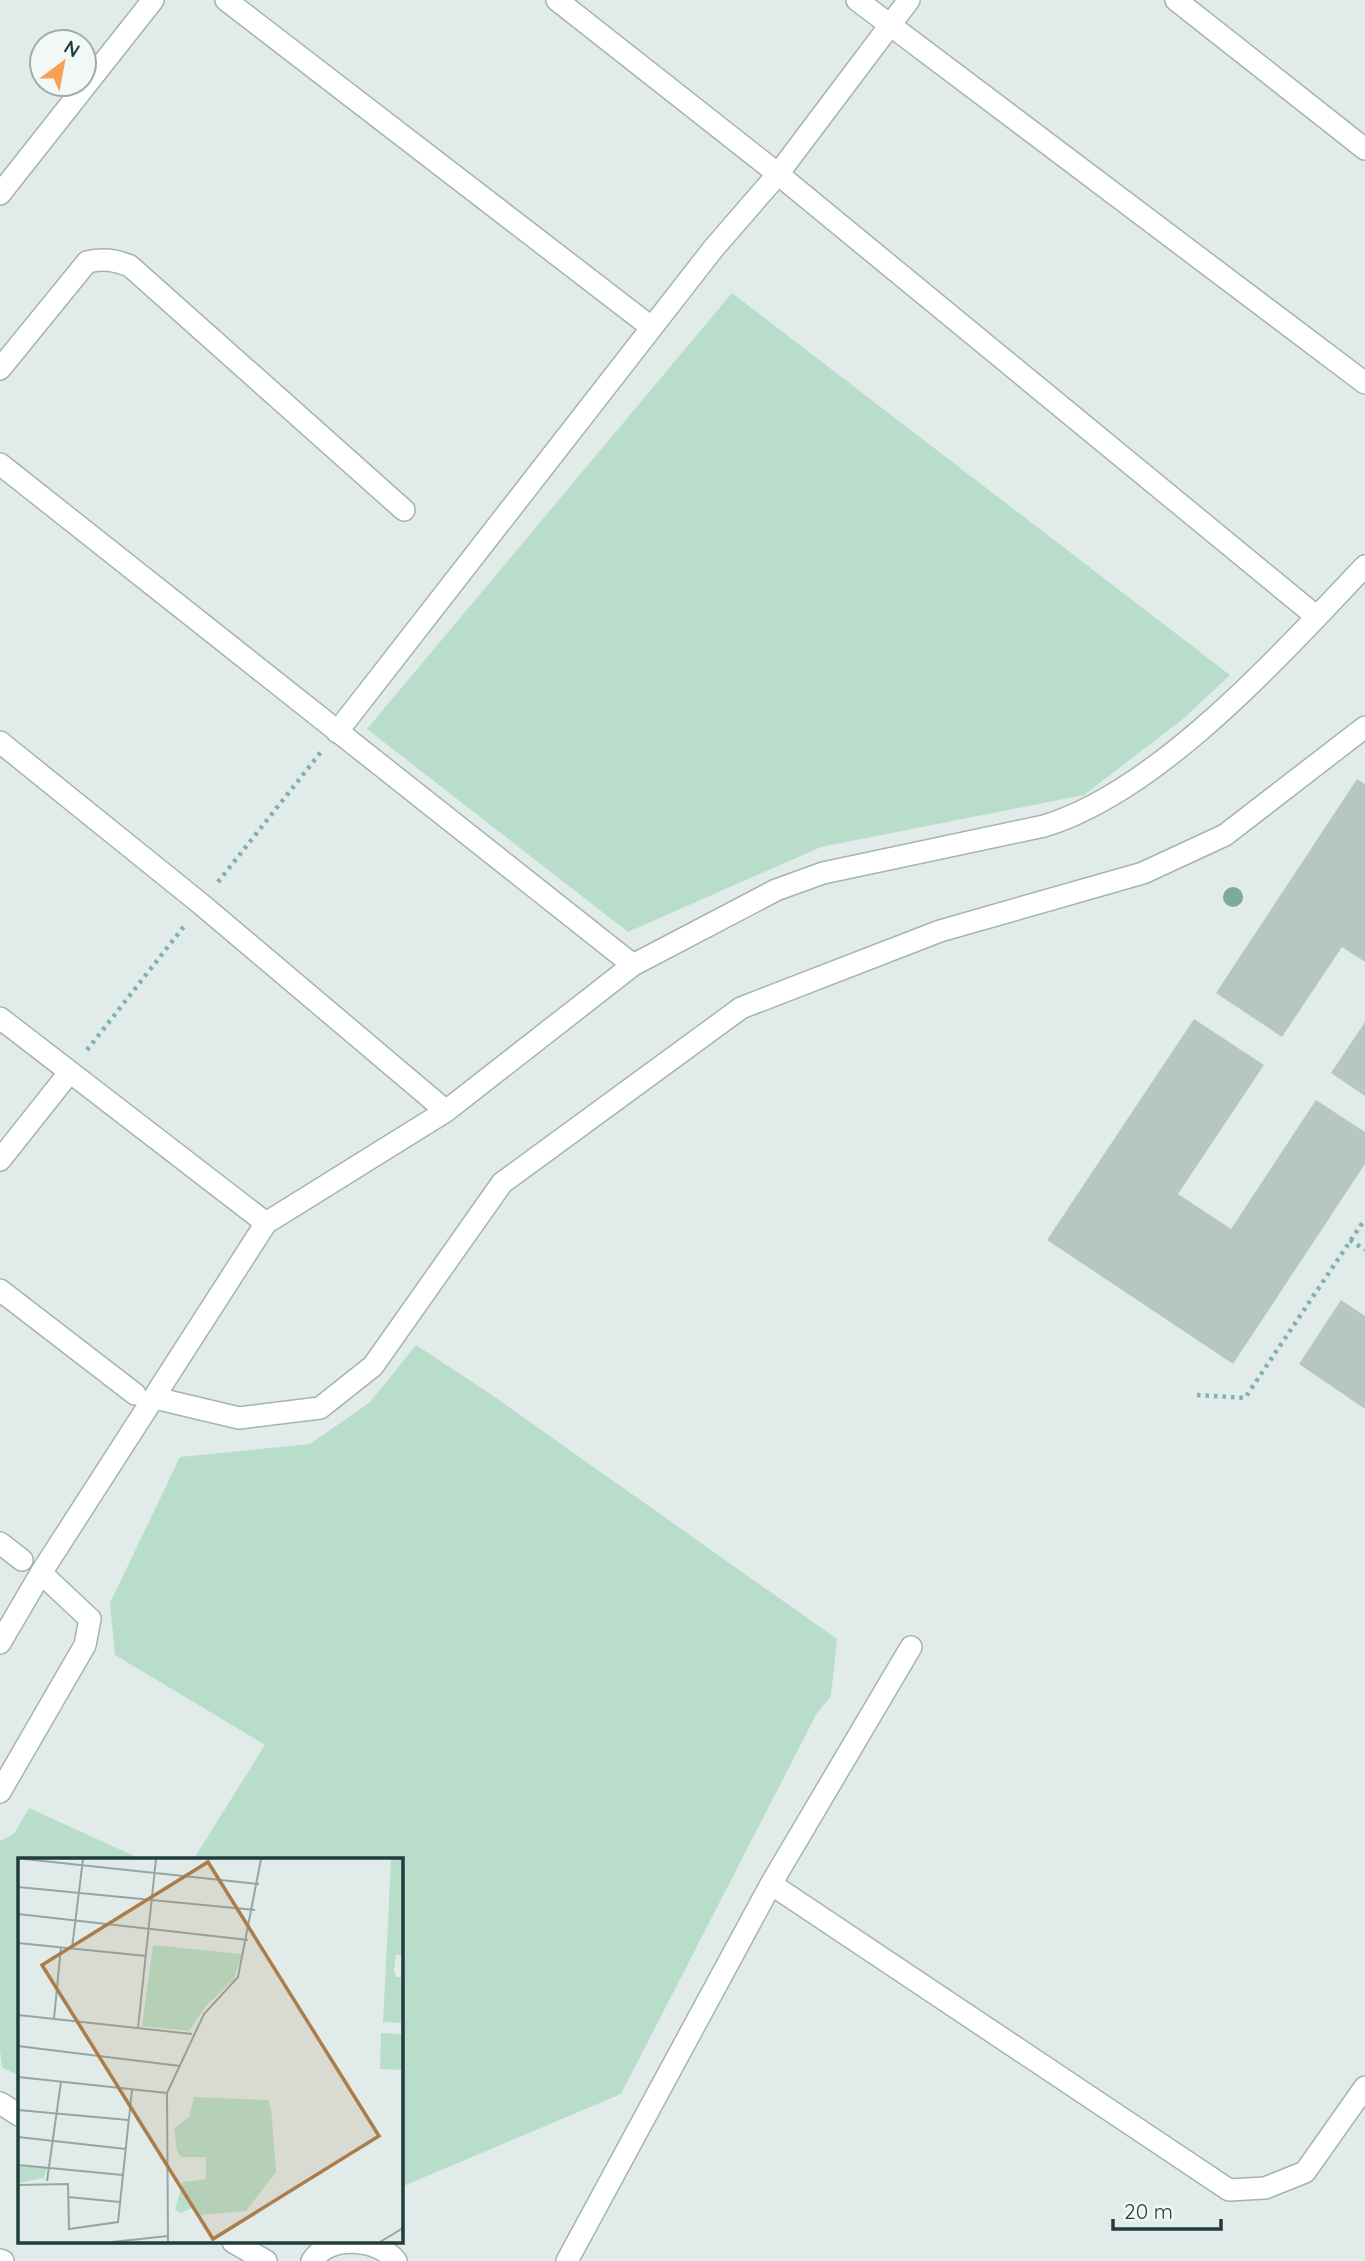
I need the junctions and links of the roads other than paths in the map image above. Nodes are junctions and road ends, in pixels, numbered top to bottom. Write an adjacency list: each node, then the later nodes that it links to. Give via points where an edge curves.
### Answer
1 (153, 0): 10 (street)
2 (557, 0): 9 (street)
3 (857, 0): 7 (street)
4 (909, 0): 7 (street)
5 (1176, 0): 8 (street)
6 (239, 4): 11 (street)
7 (889, 25): 9 (street); 13 (street)
8 (1365, 149)
9 (778, 174): 11 (street); 17 (street)
10 (0, 194)
11 (651, 327): 19 (street)
12 (0, 369): 15 (street, via 87,262 117,261 130,266)
13 (1365, 383)
14 (0, 464): 19 (street)
15 (404, 510)
16 (1365, 566): 17 (street)
17 (1317, 617): 21 (street, via 1215,718 1115,795 1076,817 823,873 776,890)
18 (1365, 727): 28 (street, via 1225,835 1155,867 940,932 741,1008 502,1183 373,1366 320,1408 239,1418)
19 (337, 732): 21 (street)
20 (0, 742): 24 (street)
21 (633, 965): 24 (street)
22 (0, 1018): 23 (street)
23 (69, 1073): 25 (street); 26 (street)
24 (446, 1111): 26 (street)
25 (0, 1160)
26 (266, 1223): 28 (street)
27 (0, 1290): 28 (street)
28 (145, 1396): 31 (street)
29 (0, 1543): 30 (street)
30 (22, 1560)
31 (41, 1573): 32 (street); 34 (street, via 90,1619 85,1645)
32 (0, 1643)
33 (911, 1647): 35 (street)
34 (0, 1792)
35 (771, 1884): 36 (street, via 1229,2190 1265,2188 1305,2172); 45 (street)
36 (1365, 2087)
37 (0, 2103): 38 (street)
38 (18, 2114)
39 (236, 2244): 42 (street)
40 (338, 2244): 43 (street)
41 (370, 2244): 44 (street)
42 (265, 2261)
43 (312, 2261)
44 (396, 2261)
45 (567, 2261)

